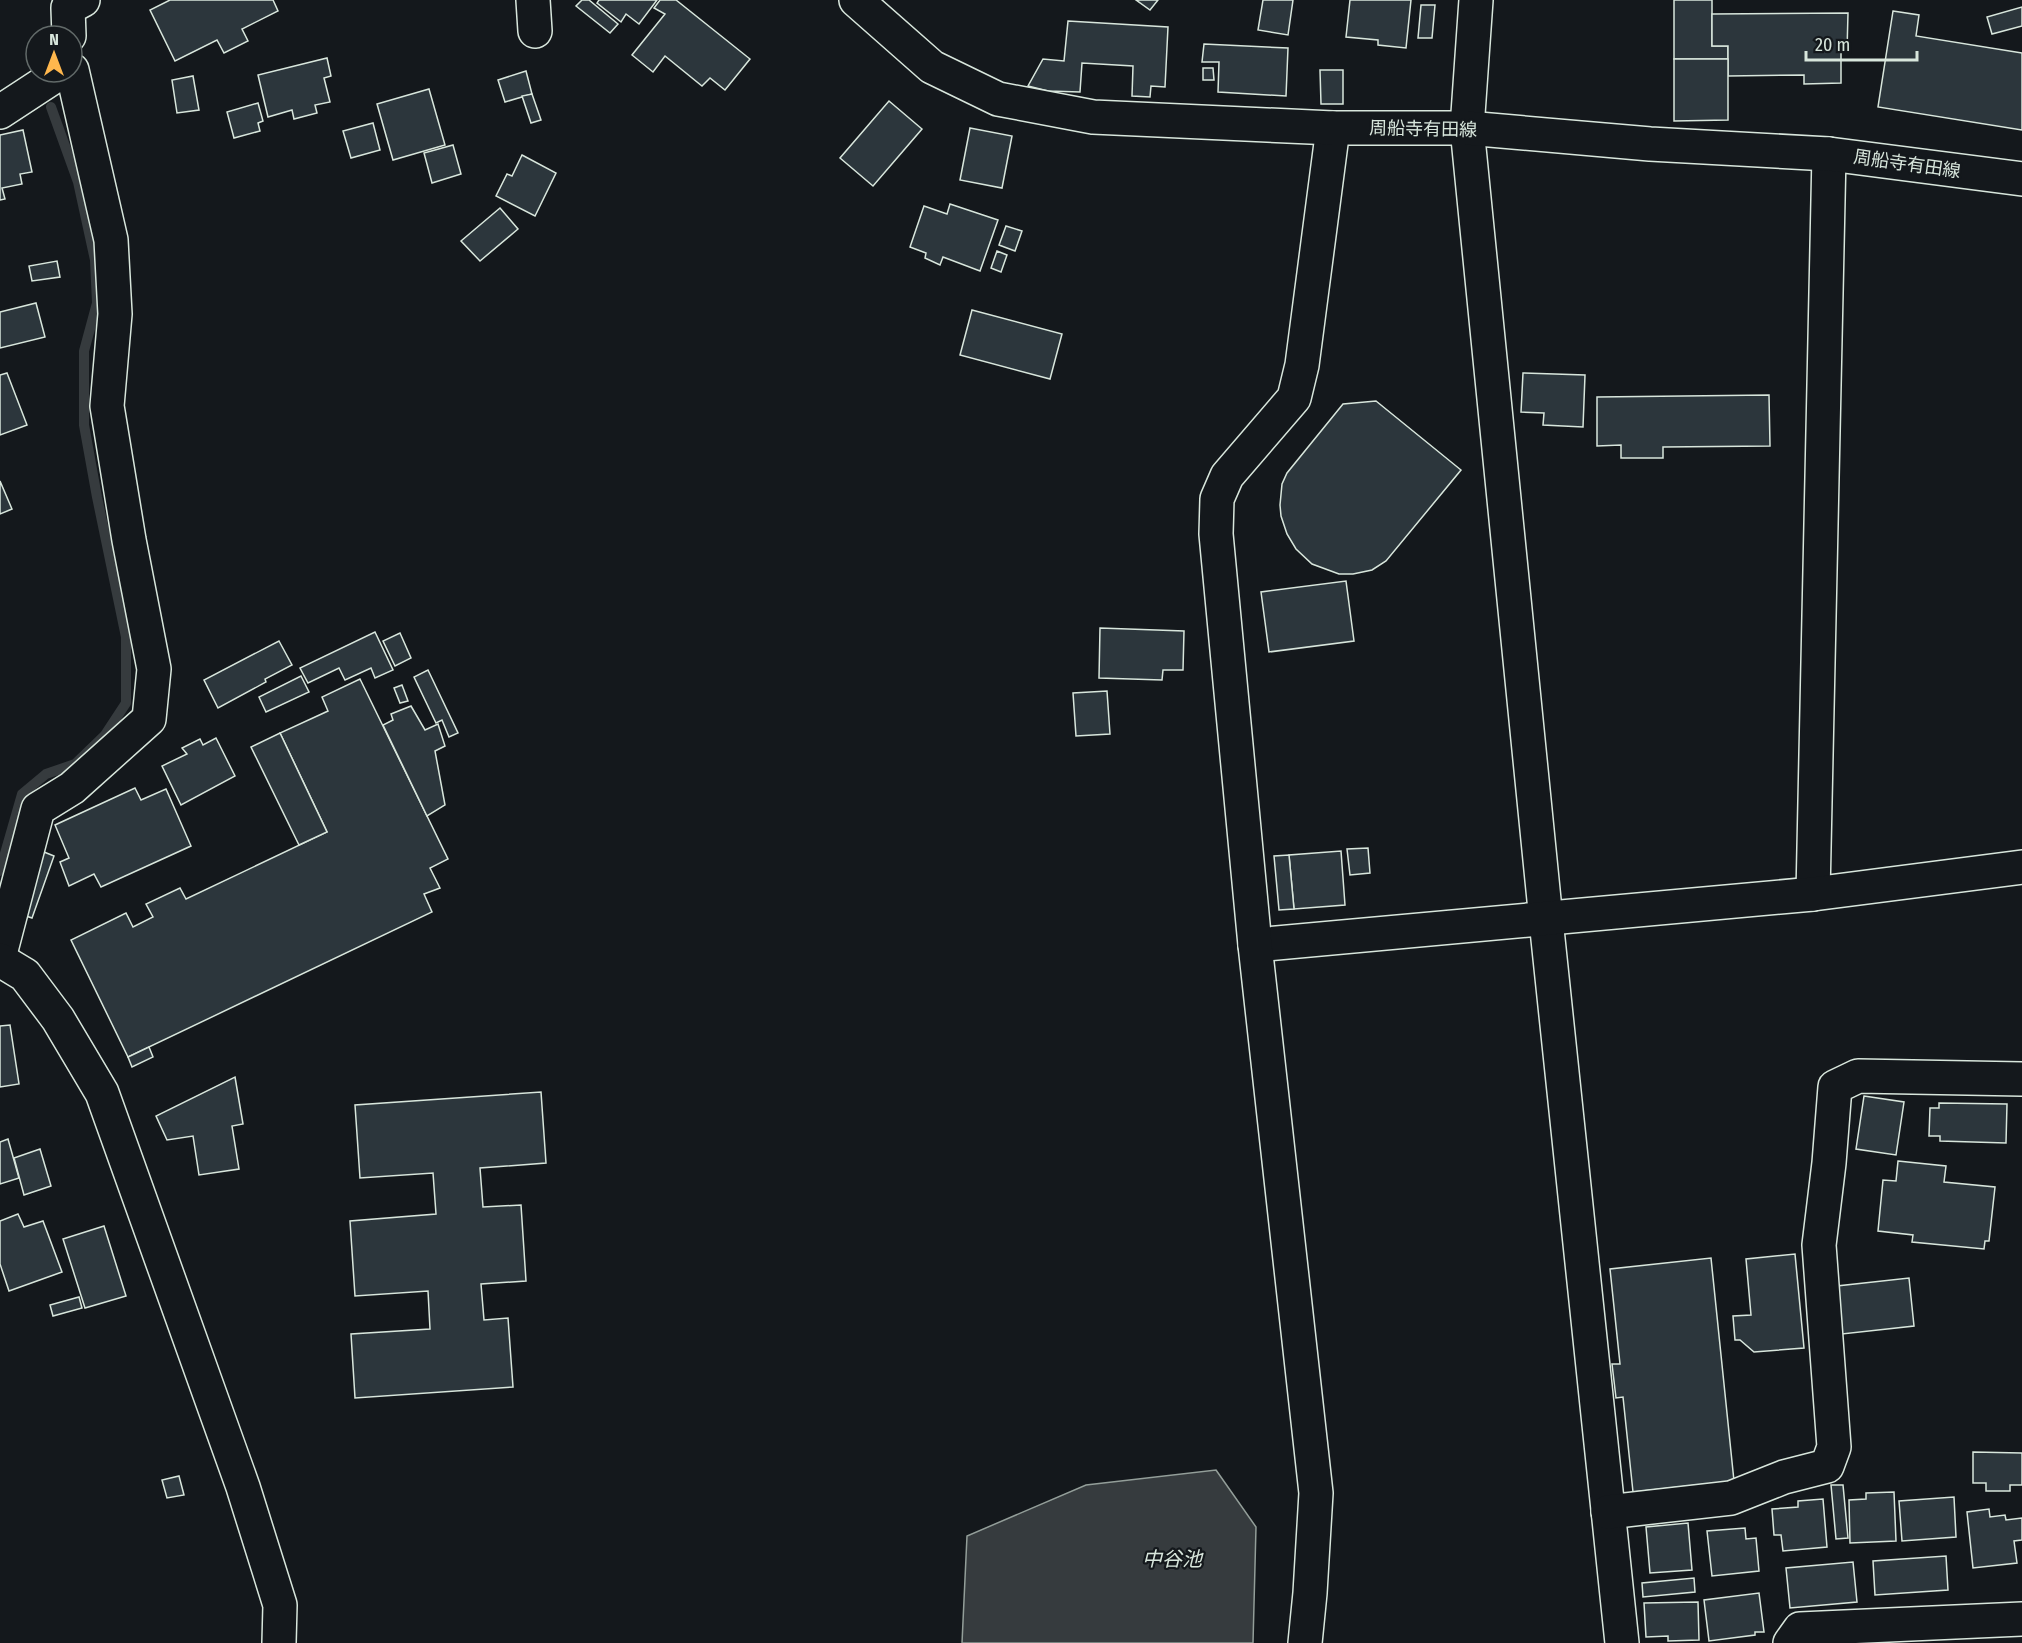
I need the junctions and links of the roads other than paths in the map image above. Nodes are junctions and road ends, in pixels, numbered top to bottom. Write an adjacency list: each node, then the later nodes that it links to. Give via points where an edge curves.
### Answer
1 (83, 0): 4 (street, via 68,8)
2 (856, 0): 8 (street, 周船寺有田線, via 932,67 998,99 1093,117)
3 (1476, 0): 9 (street)
4 (69, 24)
5 (43, 84): 7 (street)
6 (75, 84): 16 (street, via 111,240 115,314 107,406 154,669 149,719 72,788 38,809)
7 (0, 112)
8 (1333, 128): 9 (street, 周船寺有田線); 15 (street, via 1302,365 1294,398 1227,476 1217,499 1216,534)
9 (1467, 128): 10 (street, 周船寺有田線); 14 (street)
10 (1829, 154): 11 (street, 周船寺有田線); 13 (street)
11 (2022, 179)
12 (2022, 867): 13 (street)
13 (1813, 894): 14 (street)
14 (1546, 920): 15 (street); 19 (street)
15 (1255, 945): 22 (street, via 1316,1493)
16 (0, 954)
17 (0, 960): 21 (street, via 25,975 58,1019 102,1093 243,1487 280,1605)
18 (2022, 1079): 19 (street, via 1858,1076 1835,1087 1819,1245 1834,1447 1827,1466 1784,1477 1731,1498)
19 (1608, 1512): 23 (street)
20 (2022, 1619): 24 (street, via 1800,1629)
21 (279, 1643)
22 (1305, 1643)
23 (1622, 1643)
24 (1790, 1643)

